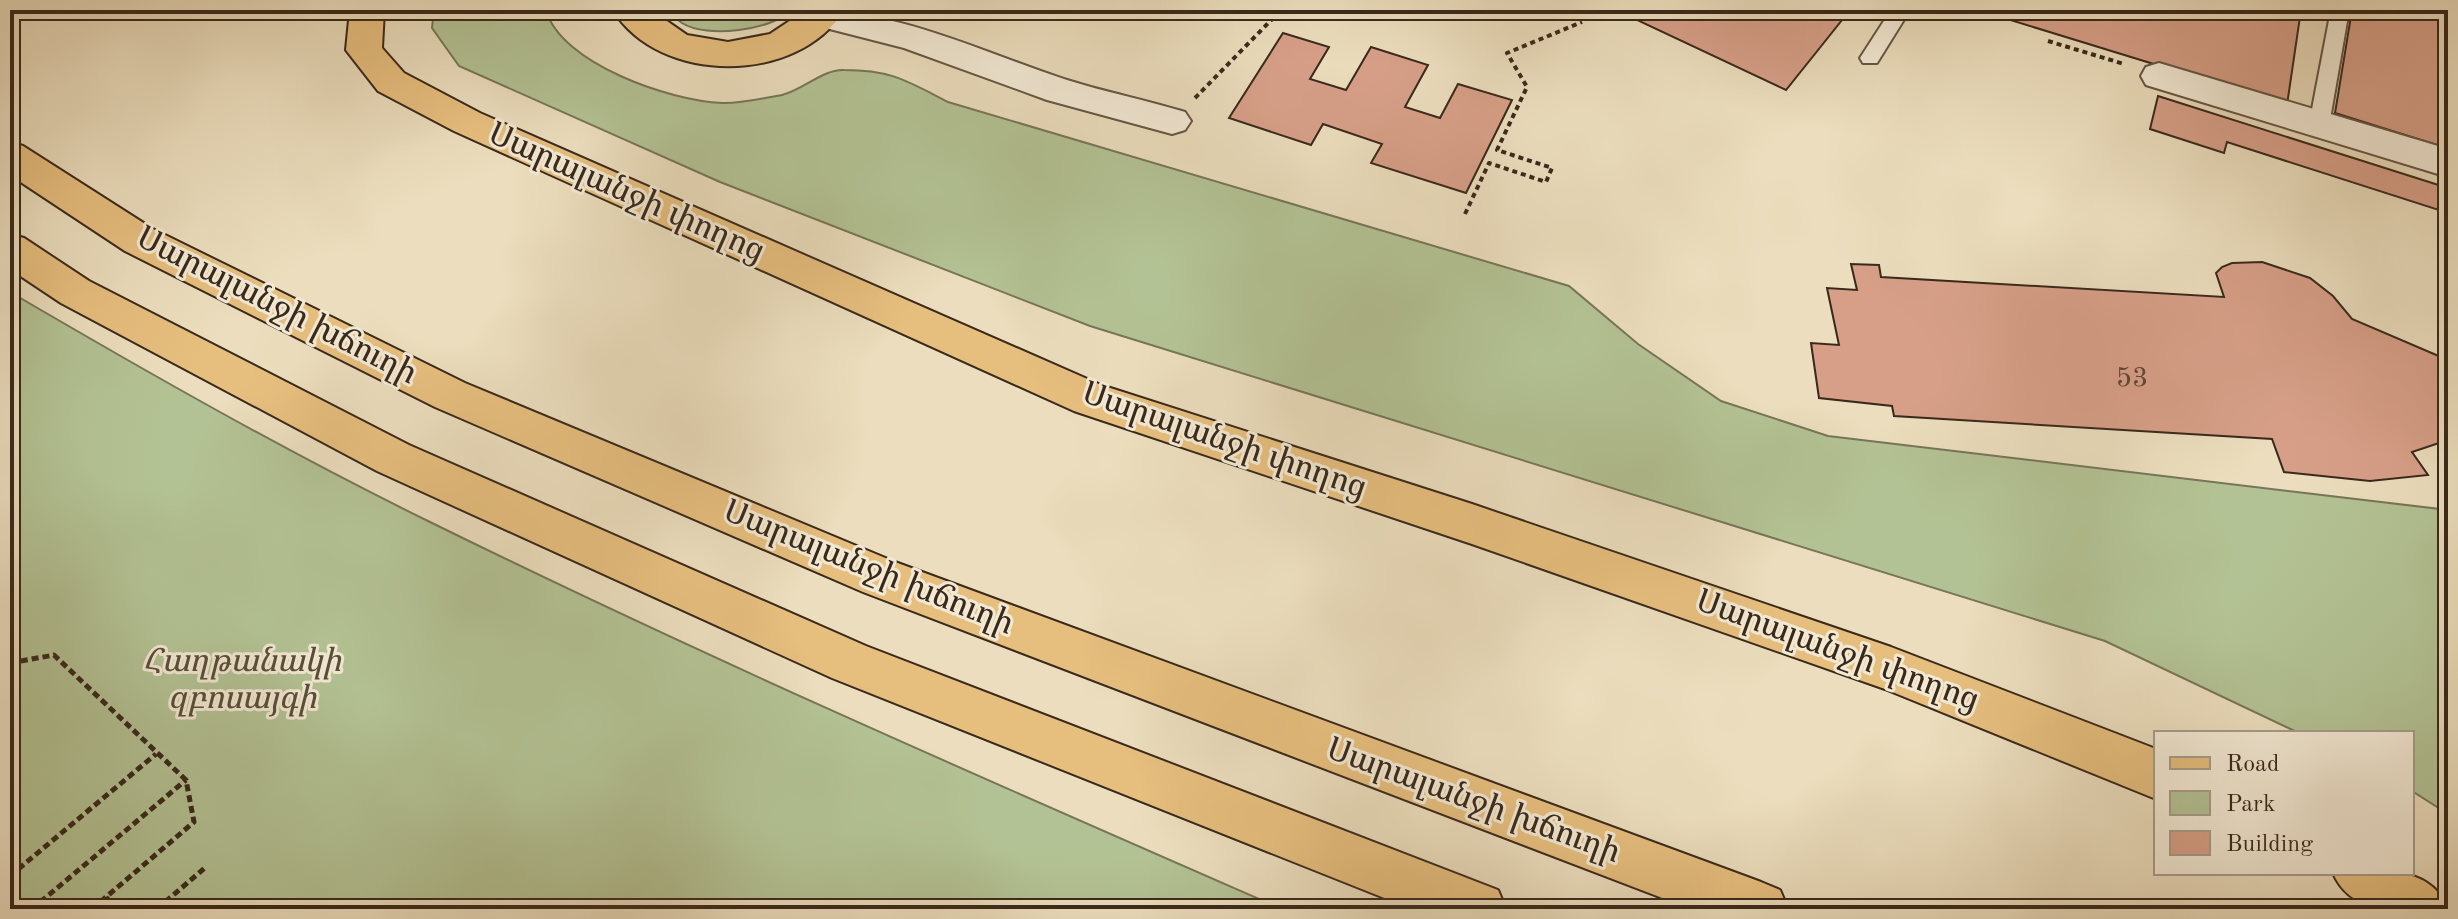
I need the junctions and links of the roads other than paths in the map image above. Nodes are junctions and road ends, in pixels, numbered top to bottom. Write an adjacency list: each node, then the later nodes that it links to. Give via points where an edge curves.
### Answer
1 (367, 10): 13 (main road, Սարալանջի փողոց, via 364,50 403,89 481,129 1089,399 1891,669)
2 (630, 10): 5 (main road, via 661,37 704,55 748,54 788,41)
3 (1901, 10): 6 (lane)
4 (2340, 10): 9 (lane)
5 (824, 13): 8 (street, via 913,38 1060,91)
6 (1870, 58)
7 (2159, 76): 9 (street)
8 (1172, 121)
9 (2319, 125): 11 (street)
10 (10, 156): 16 (main road, Սարալանջի խճուղի, via 139,240 464,401 879,577)
11 (2448, 163)
12 (10, 249): 15 (main road, via 75,292 407,464 849,662)
13 (2154, 773)
14 (2362, 875): 17 (main road)
15 (1479, 909)
16 (1761, 909)
17 (2421, 909)

